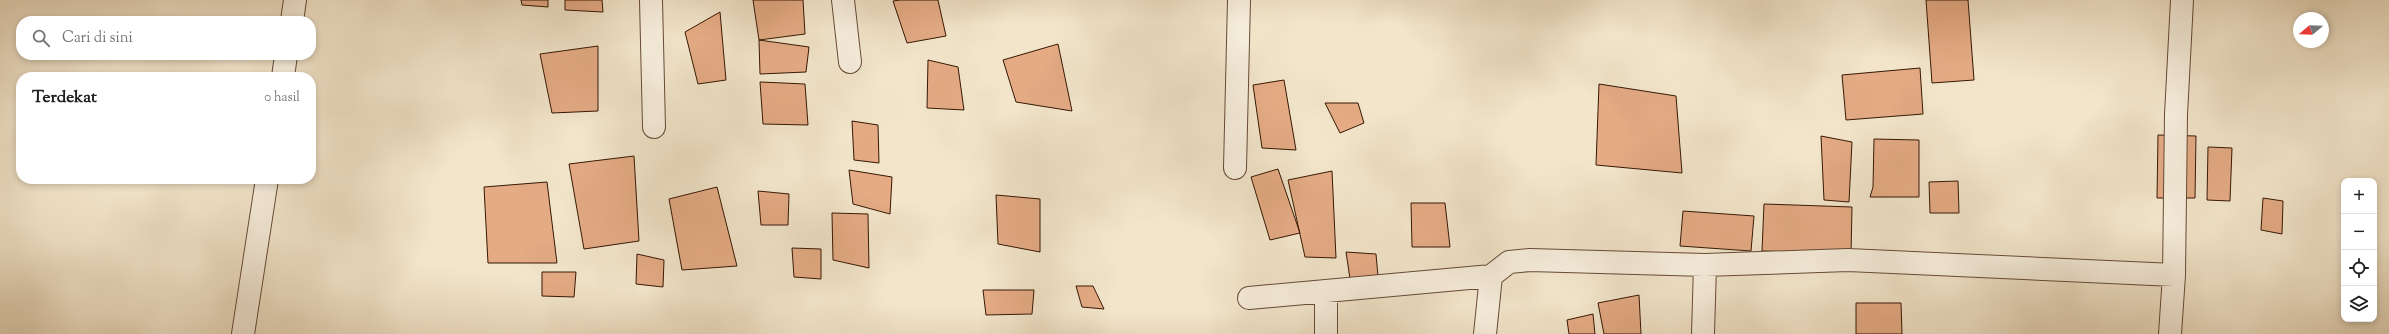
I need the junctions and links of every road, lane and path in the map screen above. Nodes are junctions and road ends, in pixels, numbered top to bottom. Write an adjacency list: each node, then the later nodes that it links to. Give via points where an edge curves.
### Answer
1 (295, 0): 6 (street)
2 (651, 0): 10 (street)
3 (843, 0): 8 (street)
4 (1239, 0): 11 (street)
5 (2182, 0): 14 (street, via 2176,114)
6 (293, 16)
7 (285, 60): 9 (street)
8 (850, 62)
9 (284, 72)
10 (654, 127)
11 (1235, 168)
12 (266, 184): 18 (street)
13 (1705, 264): 14 (street, via 1848,260); 15 (street, via 1530,260 1509,262); 21 (street)
14 (2174, 275): 22 (street)
15 (1491, 276): 16 (street); 20 (street)
16 (1326, 291): 17 (street); 19 (street)
17 (1249, 298)
18 (243, 334)
19 (1326, 334)
20 (1485, 334)
21 (1703, 334)
22 (2170, 334)

